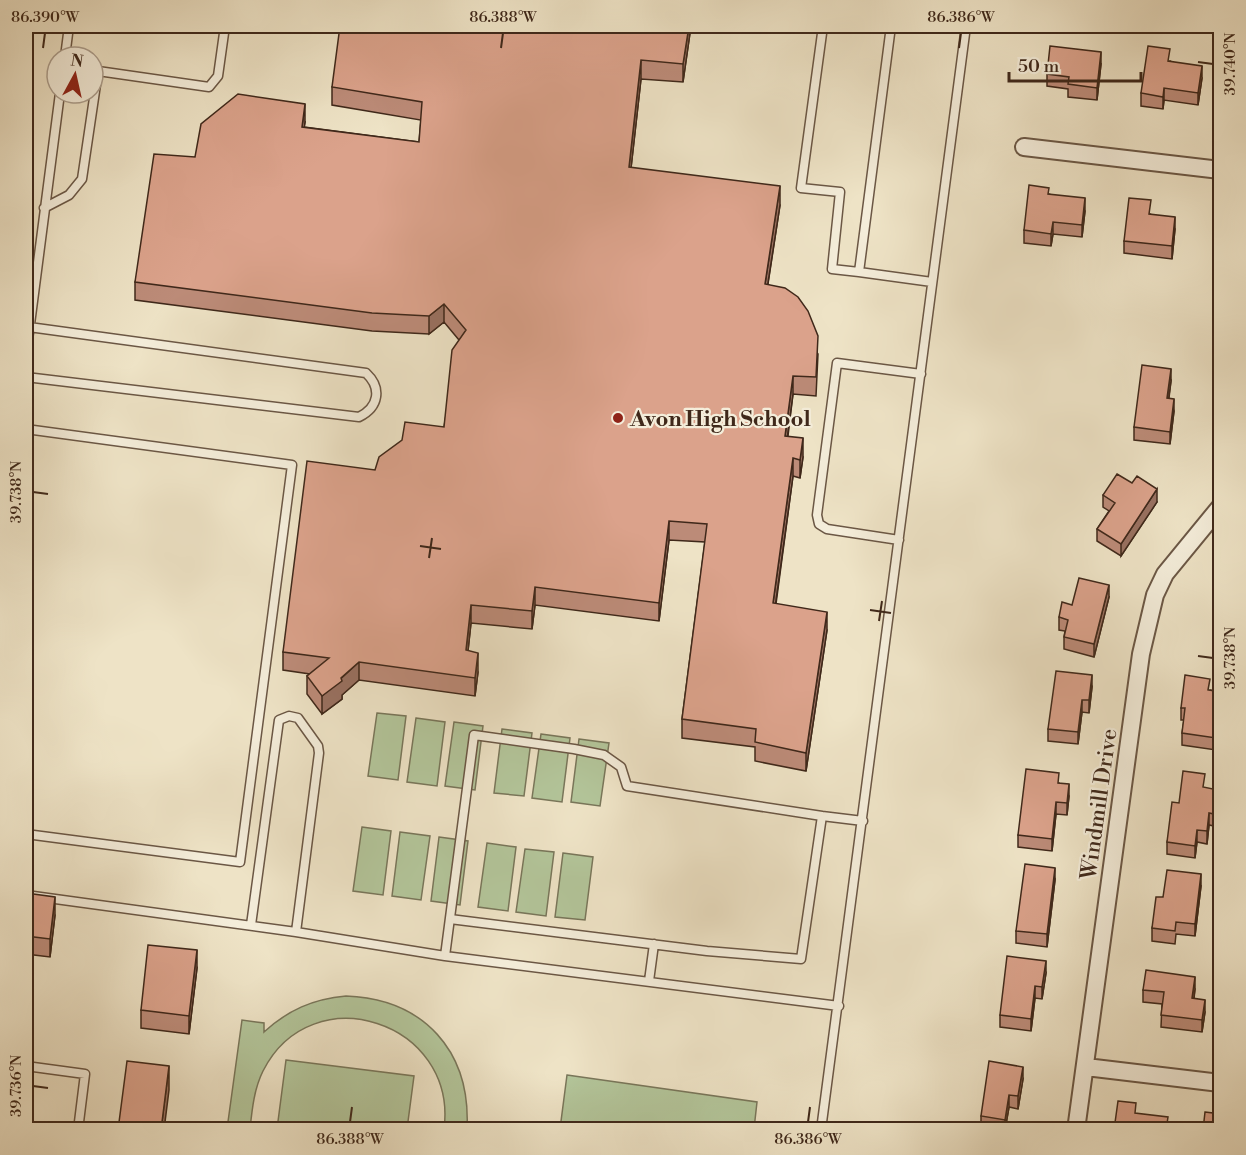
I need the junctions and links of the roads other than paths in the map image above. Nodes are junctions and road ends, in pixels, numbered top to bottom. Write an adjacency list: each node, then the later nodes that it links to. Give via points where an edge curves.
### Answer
1 (69, 26): 6 (lane)
2 (225, 26): 7 (lane, via 218,76 209,87)
3 (823, 26): 13 (lane, via 801,188 840,192 832,269)
4 (891, 26): 13 (lane)
5 (966, 26): 14 (lane)
6 (67, 45)
7 (105, 72)
8 (58, 105): 12 (lane)
9 (92, 105): 12 (lane, via 82,179 69,195)
10 (1024, 147): 11 (street)
11 (1221, 170)
12 (44, 208): 15 (lane)
13 (859, 272): 14 (lane)
14 (932, 282): 17 (lane)
15 (29, 327): 16 (lane); 18 (lane, via 366,373 374,381 376,392 374,404 359,417)
16 (26, 355)
17 (921, 374): 21 (lane); 21 (lane, via 837,363 819,524 827,529)
18 (26, 377)
19 (26, 429): 24 (lane, via 292,465 240,862)
20 (1221, 507): 34 (street, Windmill Drive, via 1166,574 1148,622)
21 (899, 540): 23 (lane)
22 (822, 816): 23 (lane); 26 (lane, via 627,786 621,767 604,755 474,735); 29 (lane, via 801,960)
23 (863, 821): 32 (lane)
24 (26, 834)
25 (26, 895): 27 (lane)
26 (450, 918): 29 (lane); 30 (lane)
27 (251, 926): 28 (lane); 28 (lane, via 279,720 290,716 298,718 320,753)
28 (296, 932): 30 (lane)
29 (654, 944): 31 (lane)
30 (444, 956): 31 (lane)
31 (650, 981): 32 (lane)
32 (839, 1006): 37 (lane)
33 (26, 1066): 36 (lane, via 85,1074)
34 (1086, 1067): 35 (street); 38 (street, Windmill Drive)
35 (1221, 1083)
36 (78, 1130)
37 (821, 1130)
38 (1076, 1130)

